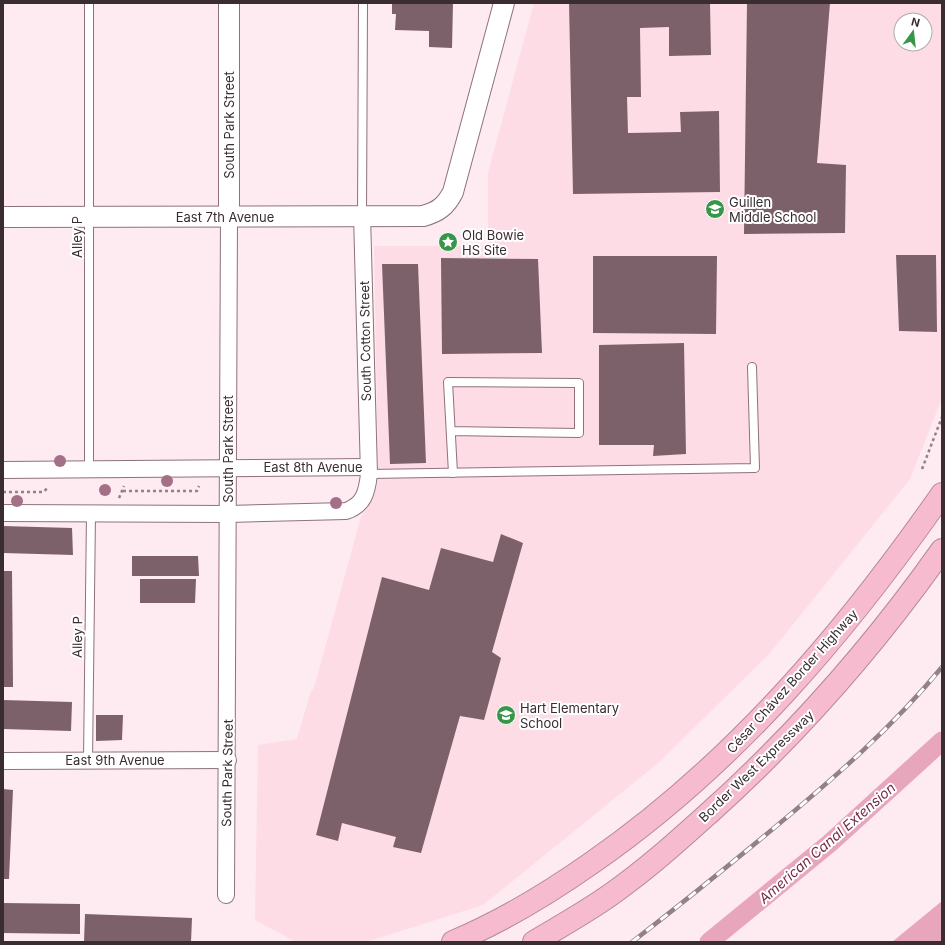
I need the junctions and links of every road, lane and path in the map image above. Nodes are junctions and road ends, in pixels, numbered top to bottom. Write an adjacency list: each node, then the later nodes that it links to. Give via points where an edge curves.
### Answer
1 (89, 3): 8 (lane, Alley P)
2 (229, 3): 7 (street, South Park Street)
3 (363, 3): 5 (lane)
4 (504, 3): 5 (street, East 7th Avenue, via 453,192 444,206 434,213 423,216)
5 (362, 216): 7 (street, East 7th Avenue); 16 (street, South Cotton Street)
6 (3, 217): 8 (street, East 7th Avenue)
7 (228, 217): 8 (street, East 7th Avenue); 12 (street, South Park Street)
8 (89, 218): 15 (lane, Alley P)
9 (752, 367): 17 (lane, via 755,468)
10 (942, 417): 13 (path)
11 (451, 431): 11 (lane, via 448,382 579,383 579,433); 17 (lane)
12 (227, 467): 15 (street, East 8th Avenue); 16 (street, East 8th Avenue); 29 (street, South Park Street)
13 (922, 469)
14 (3, 470): 15 (street, East 8th Avenue)
15 (90, 470)
16 (368, 471): 17 (lane); 29 (street, East 8th Avenue, via 363,499 356,508 346,511)
17 (453, 473)
18 (50, 480): 23 (path, via 50,486)
19 (123, 480): 21 (path)
20 (201, 481): 21 (path, via 197,490)
21 (123, 491): 26 (path)
22 (3, 492): 23 (path)
23 (43, 492): 25 (path)
24 (942, 494): 35 (highway, César Chávez Border Highway, via 903,550 843,626 728,753 627,839 560,886 505,918)
25 (43, 499)
26 (119, 501)
27 (3, 513): 28 (street, East 8th Avenue)
28 (91, 513): 29 (street, East 8th Avenue); 31 (lane, Alley P)
29 (228, 514): 32 (street, South Park Street)
30 (942, 550): 36 (highway, Border West Expressway, via 872,642 818,705 729,795 663,854 613,892)
31 (88, 760): 32 (street, East 9th Avenue); 33 (street, East 9th Avenue)
32 (228, 760): 34 (street, South Park Street)
33 (3, 761)
34 (226, 895)
35 (453, 942)
36 (534, 942)

